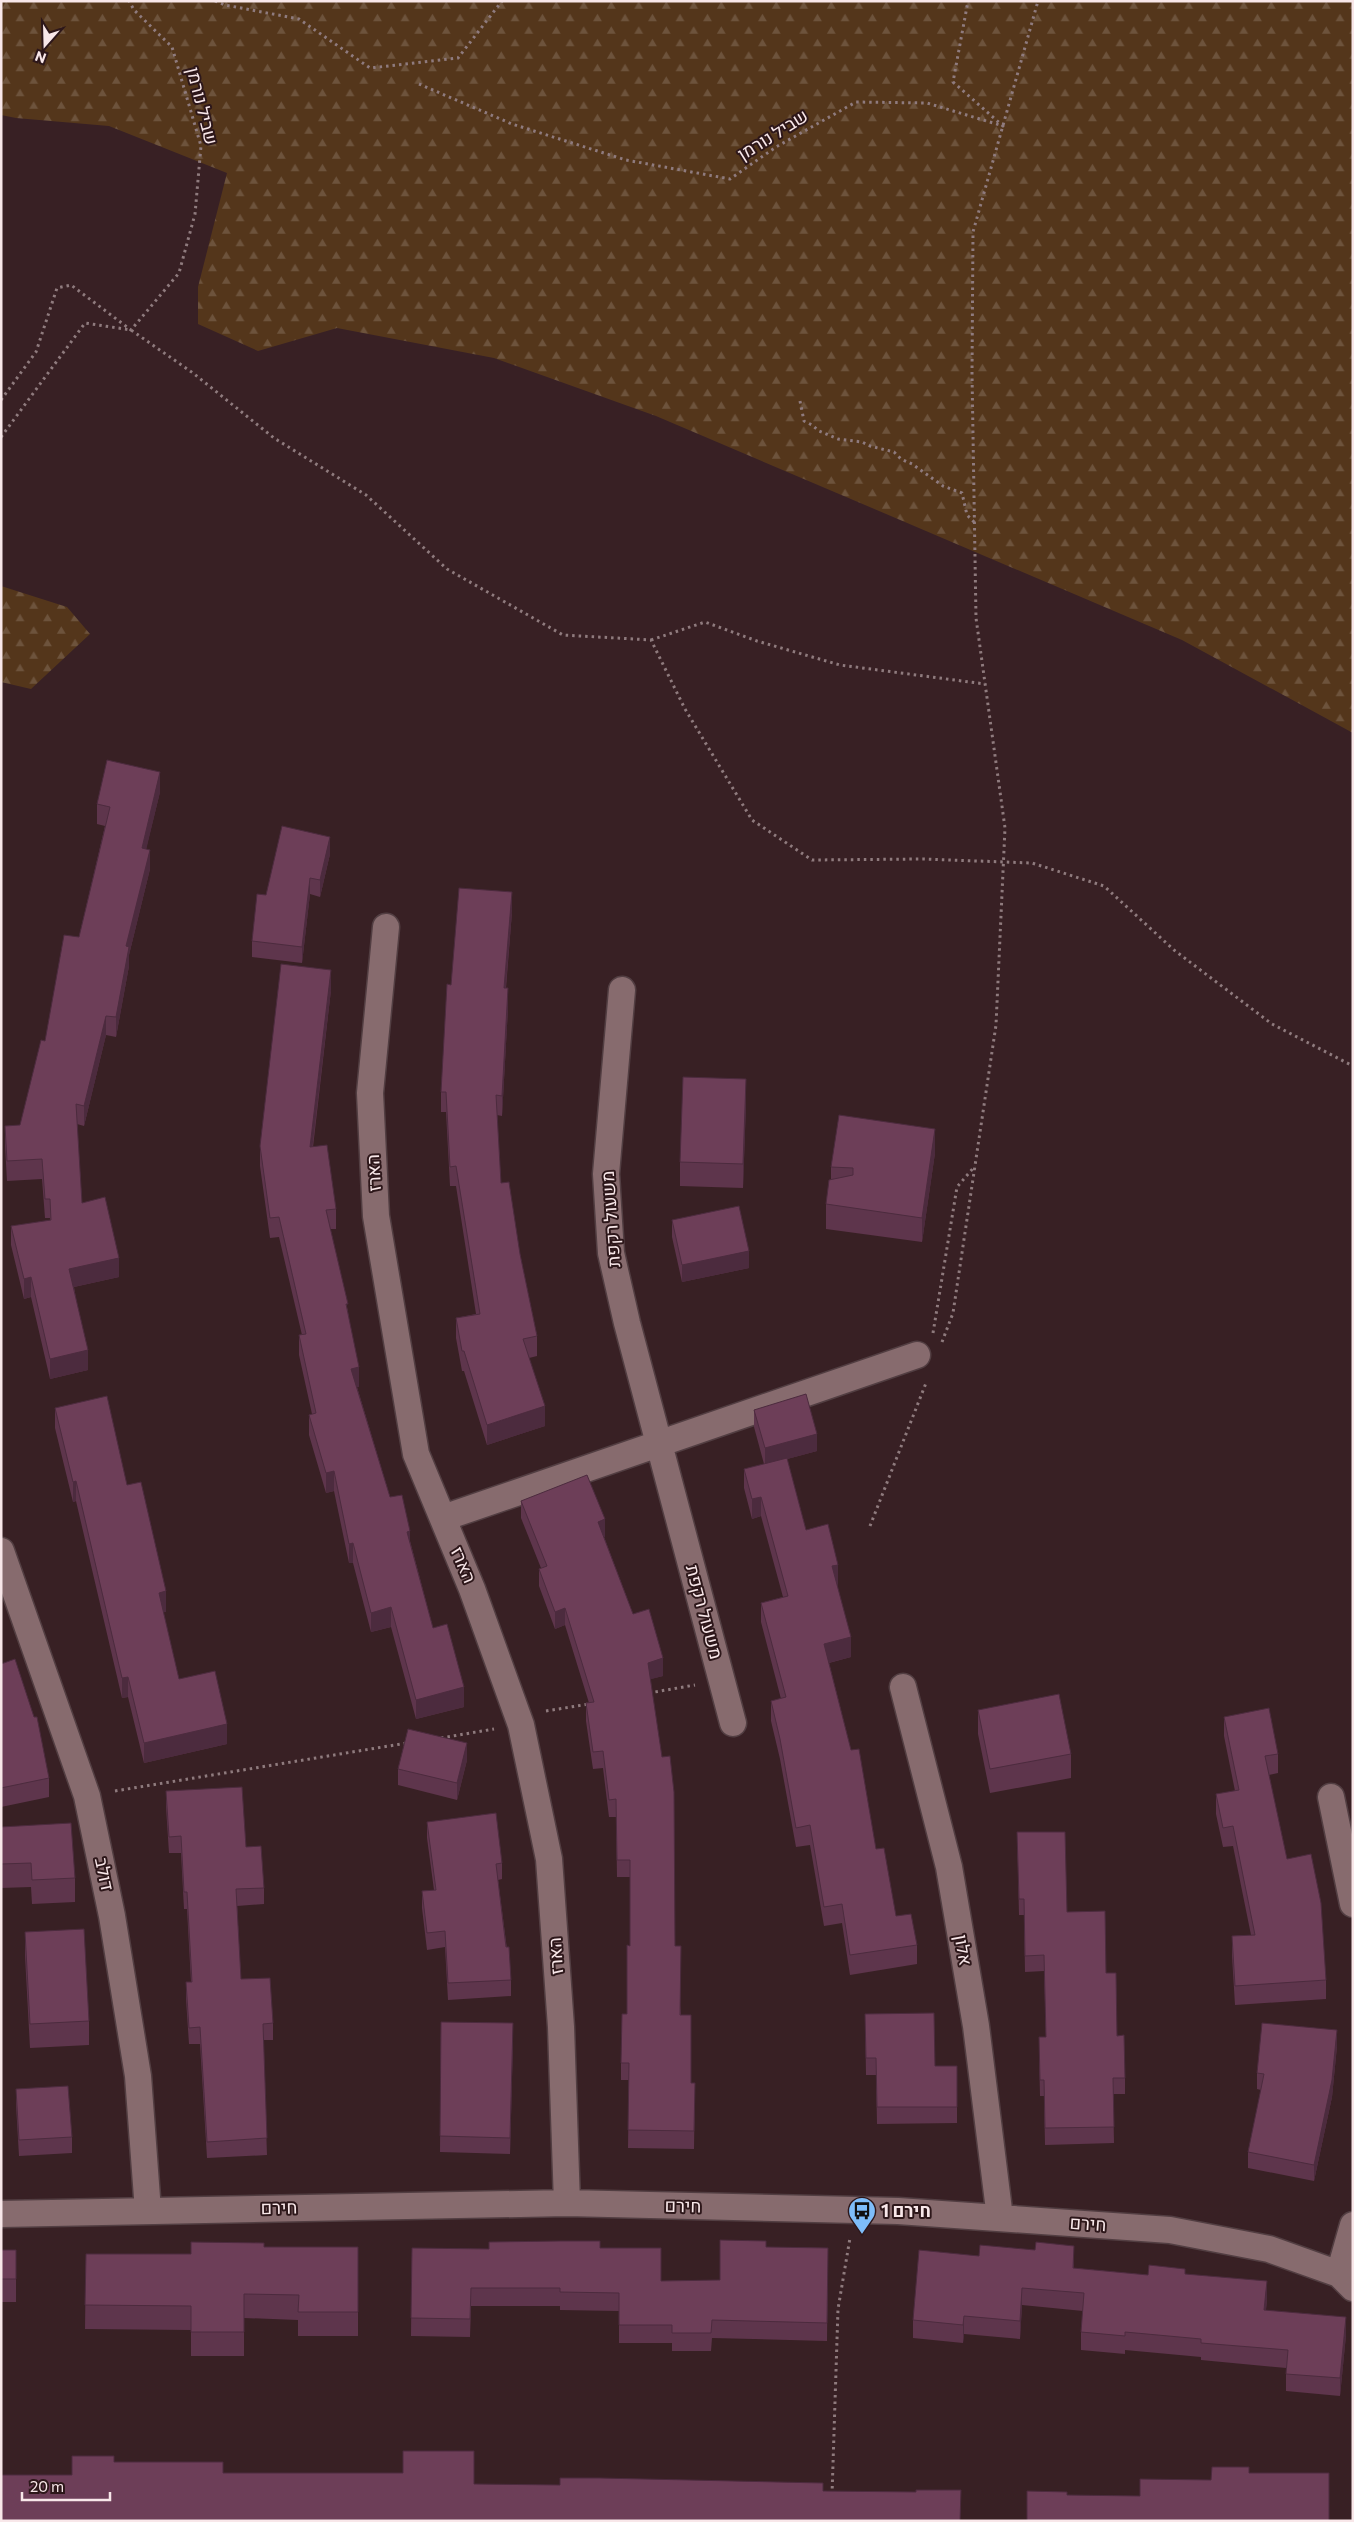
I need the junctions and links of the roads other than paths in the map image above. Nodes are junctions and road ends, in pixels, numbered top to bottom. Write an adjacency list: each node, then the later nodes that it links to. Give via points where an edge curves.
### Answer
1 (386, 927): 5 (street, הארז, via 370,1093 376,1216 416,1454)
2 (622, 990): 4 (street, משעול רקפת, via 606,1174 611,1253)
3 (928, 1361): 4 (street)
4 (660, 1444): 5 (street); 8 (street, משעול רקפת)
5 (443, 1518): 11 (street, הארז, via 520,1721 549,1859 561,2027)
6 (1, 1551): 12 (street, דולב, via 87,1796 112,1916 138,2076)
7 (903, 1687): 14 (street, אלון, via 949,1868 976,2026)
8 (733, 1723)
9 (1331, 1796): 10 (street)
10 (1353, 1904)
11 (567, 2203): 12 (street, חירם); 14 (street, חירם, via 855,2210)
12 (148, 2211): 13 (street, חירם)
13 (1, 2214)
14 (1000, 2218): 16 (street, חירם, via 1170,2230 1269,2249)
15 (1353, 2225): 16 (street)
16 (1346, 2281)

